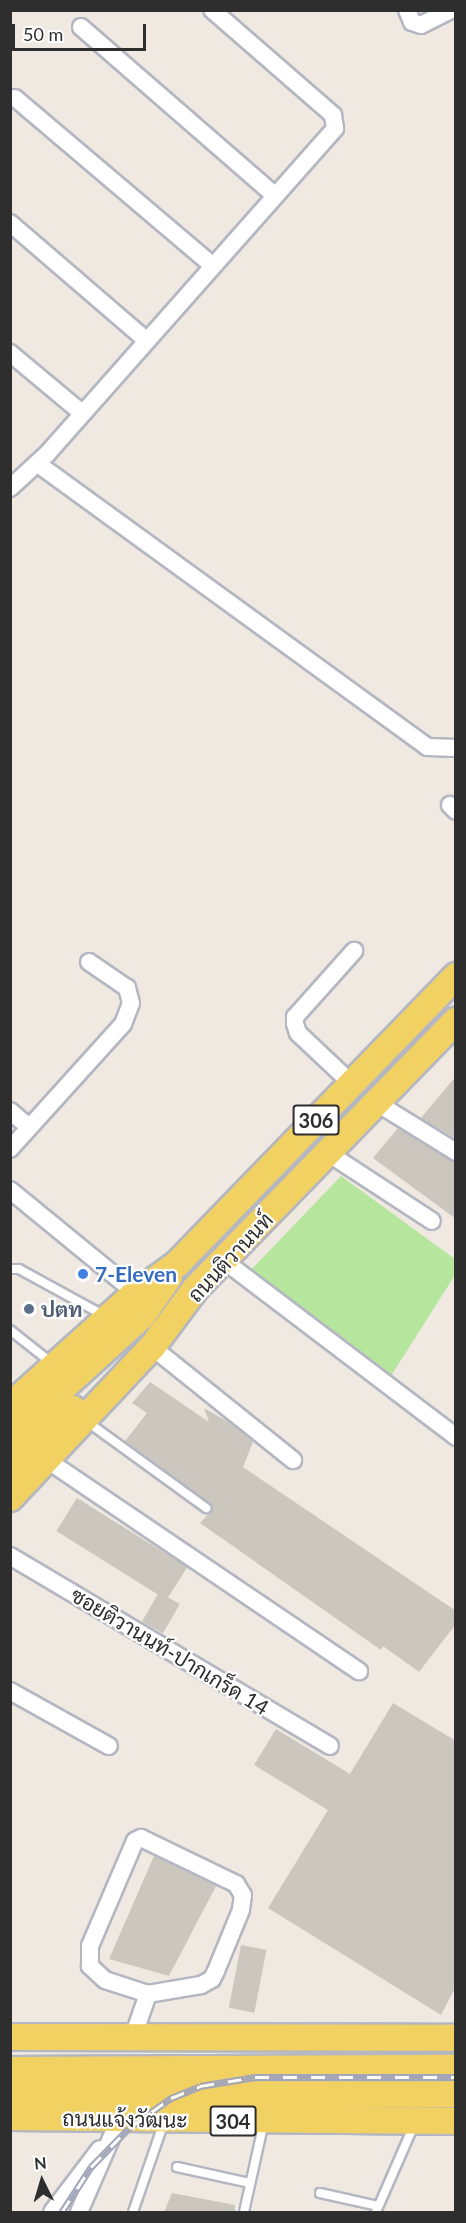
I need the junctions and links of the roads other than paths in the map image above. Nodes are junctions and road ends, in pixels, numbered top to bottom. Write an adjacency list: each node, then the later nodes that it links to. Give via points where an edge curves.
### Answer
1 (212, 10): 6 (street, via 336,121 335,128)
2 (407, 10): 3 (street, via 412,22 421,25)
3 (450, 10)
4 (81, 27): 6 (street)
5 (15, 98): 8 (street)
6 (273, 194): 8 (street)
7 (10, 223): 9 (street)
8 (212, 265): 9 (street)
9 (146, 340): 11 (street)
10 (10, 353): 11 (street)
11 (82, 413): 12 (street)
12 (38, 464): 13 (street); 14 (street, via 427,747)
13 (11, 487)
14 (456, 748)
15 (354, 951): 19 (street, via 295,1017 298,1033)
16 (89, 962): 22 (street, via 127,988 131,1003 123,1024)
17 (456, 976): 19 (main road, ถนนติวานนท์ / 306)
18 (456, 1021): 20 (main road, ถนนติวานนท์ / 306)
19 (351, 1083): 29 (main road, ถนนติวานนท์ / 306)
20 (377, 1103): 24 (street); 25 (main road, ถนนติวานนท์ / 306)
21 (10, 1111): 22 (street)
22 (28, 1126): 23 (street)
23 (10, 1149)
24 (456, 1152)
25 (328, 1153): 27 (street); 28 (main road, ถนนติวานนท์ / 306)
26 (10, 1190): 32 (street)
27 (432, 1221)
28 (224, 1260): 31 (main road, ถนนติวานนท์ / 306); 40 (street)
29 (177, 1264): 32 (main road, ถนนติวานนท์ / 306); 39 (main road, 306, via 142,1316)
30 (10, 1269): 33 (lane, via 19,1269)
31 (196, 1288): 35 (main road, ถนนติวานนท์ / 306, via 176,1320); 43 (main road, 306, via 165,1313)
32 (136, 1293): 33 (main road, ถนนติวานนท์ / 306)
33 (110, 1318): 36 (main road, ถนนติวานนท์ / 306)
34 (10, 1330): 36 (lane)
35 (152, 1347): 38 (main road, ถนนติวานนท์ / 306); 42 (street)
36 (55, 1365): 37 (main road, ถนนติวานนท์ / 306)
37 (10, 1406)
38 (85, 1420): 41 (main road, ถนนติวานนท์ / 306); 45 (lane)
39 (10, 1436)
40 (456, 1437)
41 (47, 1460): 44 (main road, ถนนติวานนท์ / 306); 47 (street)
42 (293, 1460)
43 (10, 1469)
44 (10, 1498)
45 (206, 1508)
46 (10, 1556): 50 (street, ซอยติวานนท์-ปากเกร็ด 14)
47 (359, 1671)
48 (10, 1691): 49 (street)
49 (109, 1746)
50 (330, 1746)
51 (148, 1994): 51 (street, via 212,1979 241,1910 243,1895 236,1884 141,1838 135,1841 89,1955 90,1966 105,1980); 53 (street)
52 (10, 2037): 53 (main road)
53 (133, 2037): 54 (main road)
54 (456, 2038)
55 (456, 2068): 56 (main road)
56 (10, 2070)
57 (456, 2094): 58 (main road, ถนนแจ้งวัฒนะ)
58 (10, 2095)
59 (10, 2117): 64 (main road, ถนนแจ้งวัฒนะ / 304)
60 (164, 2120): 63 (main road, ถนนแจ้งวัฒนะ / 304); 64 (main road, ถนนแจ้งวัฒนะ / 304); 71 (lane)
61 (415, 2121): 62 (main road, ถนนแจ้งวัฒนะ / 304); 63 (main road, ถนนแจ้งวัฒนะ / 304); 68 (lane)
62 (456, 2121)
63 (264, 2122): 66 (lane)
64 (115, 2129): 69 (street); 70 (street)
65 (177, 2167): 66 (lane)
66 (250, 2182): 72 (lane)
67 (320, 2193): 68 (lane)
68 (377, 2209)
69 (52, 2212)
70 (79, 2212)
71 (133, 2212)
72 (244, 2212)

